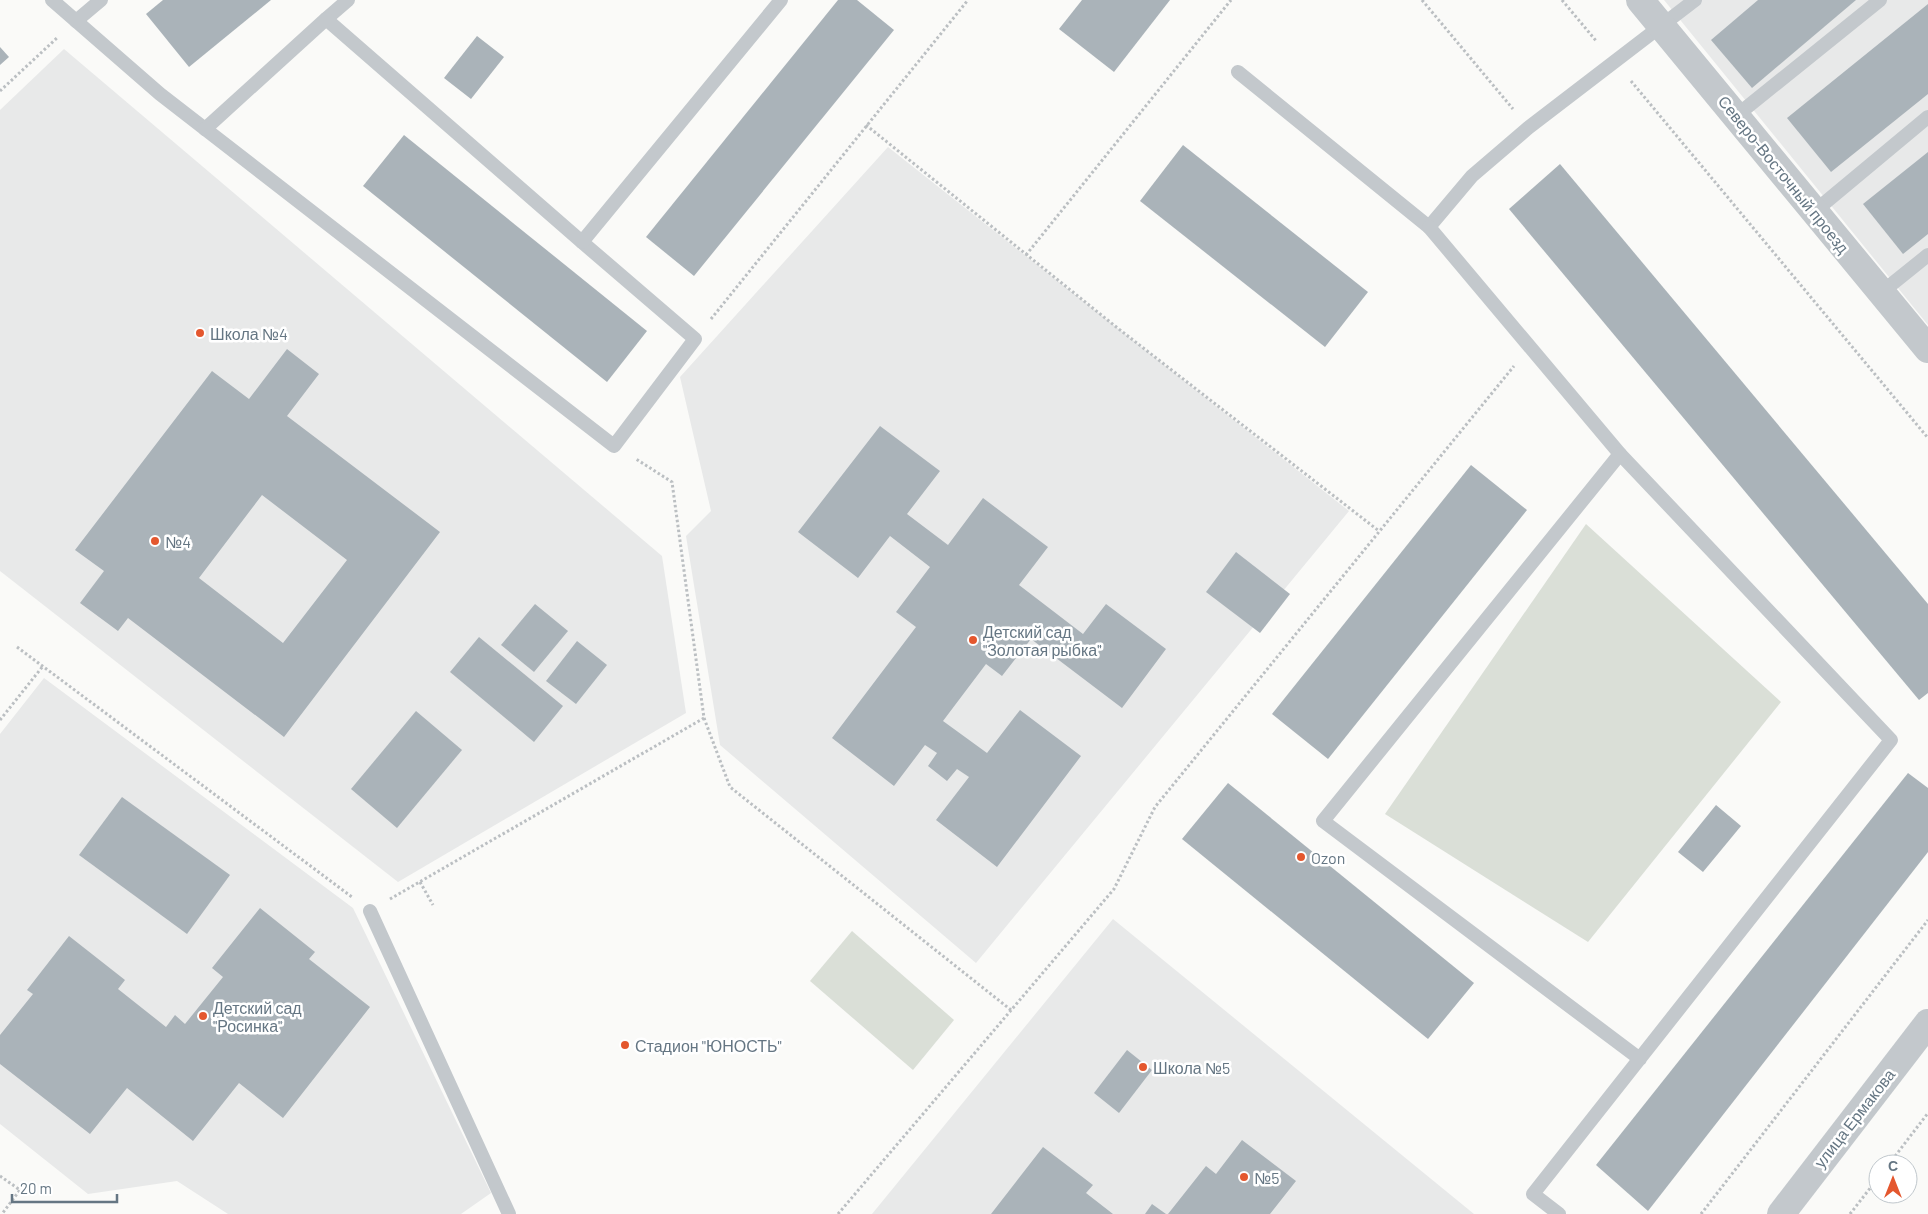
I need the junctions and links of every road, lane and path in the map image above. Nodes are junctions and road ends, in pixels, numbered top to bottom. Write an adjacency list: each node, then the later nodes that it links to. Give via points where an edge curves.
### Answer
1 (52, 0): 13 (lane)
2 (101, 0): 13 (lane)
3 (348, 0): 12 (lane)
4 (781, 0): 25 (lane)
5 (968, 0): 20 (path)
6 (1232, 0): 26 (path)
7 (1422, 0): 22 (path)
8 (1562, 0): 15 (path)
9 (1640, 0): 14 (street, Северо-Восточный проезд)
10 (1695, 0): 14 (lane)
11 (1880, 0): 18 (lane)
12 (326, 19): 21 (lane); 25 (lane)
13 (76, 21): 17 (path); 21 (lane, via 160,94)
14 (1662, 27): 15 (lane); 18 (street, Северо-Восточный проезд)
15 (1614, 63): 22 (lane); 32 (path)
16 (1238, 72): 24 (lane)
17 (0, 91)
18 (1736, 116): 23 (street, Северо-Восточный проезд)
19 (1928, 117): 23 (lane)
20 (866, 125): 26 (path); 29 (path)
21 (205, 128): 33 (lane)
22 (1528, 128): 24 (lane, via 1472,176)
23 (1815, 211): 28 (street, Северо-Восточный проезд)
24 (1429, 227): 30 (lane)
25 (582, 242): 29 (lane)
26 (1026, 255): 35 (path)
27 (1928, 255): 28 (lane)
28 (1882, 292): 31 (street, Северо-Восточный проезд)
29 (695, 339): 33 (lane)
30 (1530, 347): 34 (lane); 35 (path)
31 (1928, 349)
32 (1928, 438)
33 (614, 446): 38 (path, via 672,482)
34 (1620, 454): 46 (lane, via 1891,740); 46 (lane, via 1323,820)
35 (1379, 530): 44 (path, via 1155,806 1114,889)
36 (17, 647): 37 (path)
37 (43, 666): 39 (path); 42 (path)
38 (704, 718): 40 (path); 44 (path, via 730,787)
39 (0, 720)
40 (420, 882): 41 (path); 42 (path)
41 (433, 905)
42 (370, 911): 52 (lane)
43 (1928, 920): 55 (path)
44 (1011, 1010): 53 (path)
45 (1928, 1023): 56 (street, улица Ермакова)
46 (1640, 1059): 54 (lane, via 1533,1194)
47 (1928, 1113): 48 (path)
48 (1896, 1154)
49 (0, 1176): 51 (path, via 20,1190)
50 (1868, 1191): 57 (path)
51 (2, 1214)
52 (509, 1214)
53 (838, 1214)
54 (1559, 1214)
55 (1701, 1214)
56 (1781, 1214)
57 (1850, 1214)

